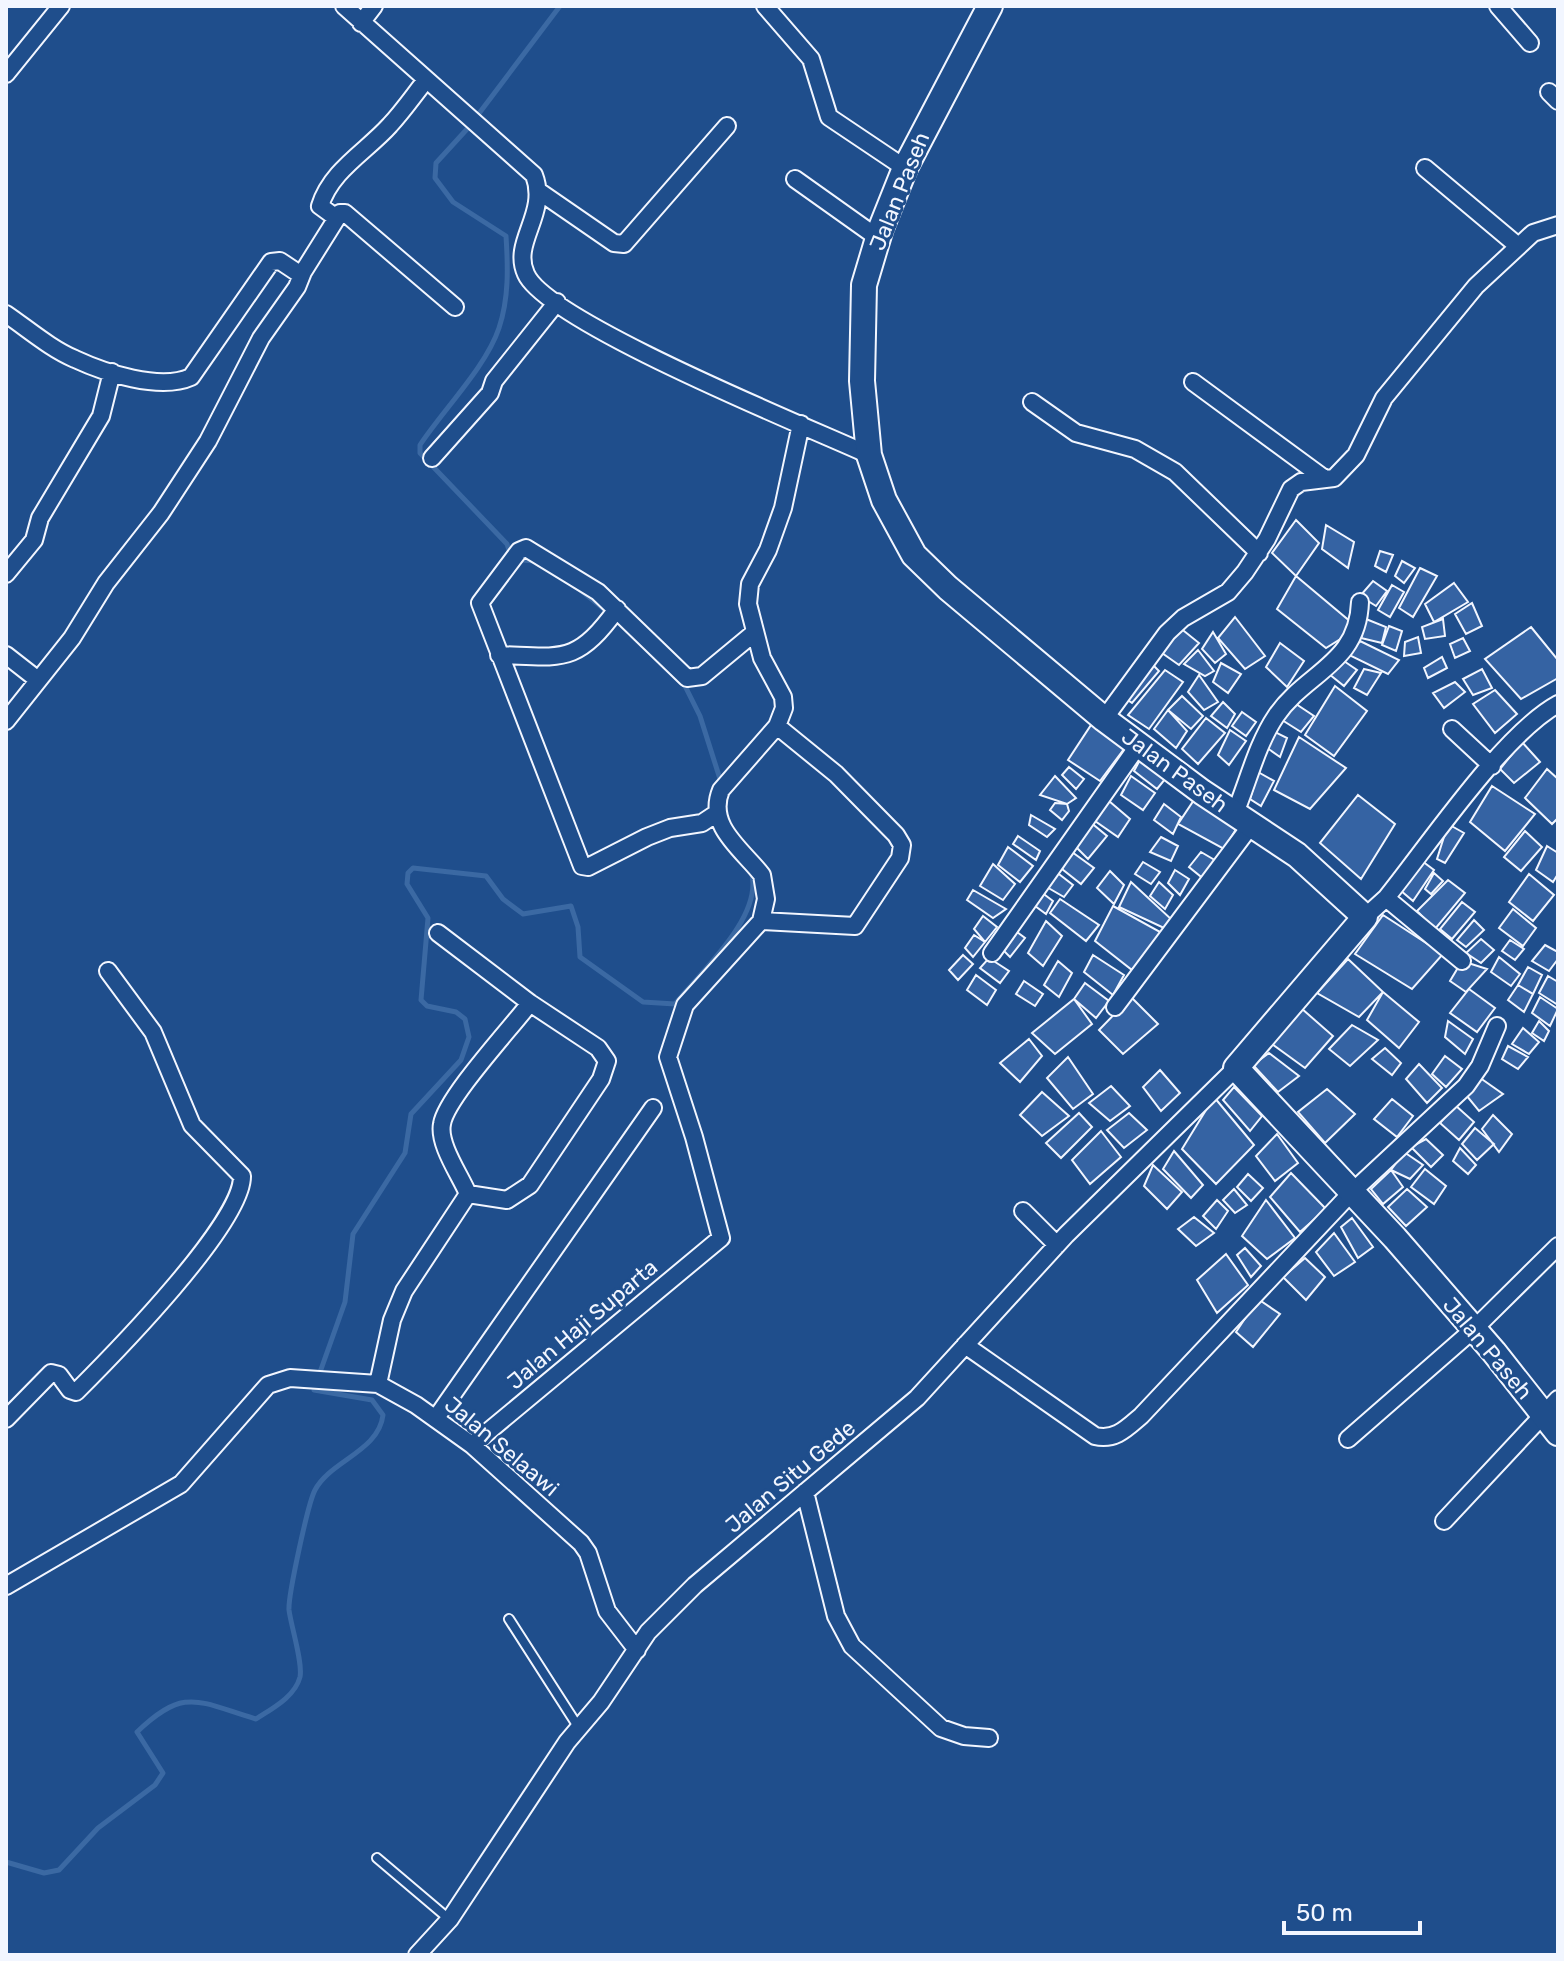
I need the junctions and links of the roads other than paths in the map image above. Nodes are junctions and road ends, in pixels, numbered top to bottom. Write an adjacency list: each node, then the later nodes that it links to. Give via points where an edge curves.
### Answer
1 (61, 6): 9 (street)
2 (344, 6): 7 (street)
3 (374, 6): 7 (street)
4 (765, 6): 12 (street, via 811,59 829,117)
5 (990, 6): 12 (street, Jalan Paseh)
6 (1498, 6): 8 (street)
7 (361, 23): 10 (street)
8 (1530, 43)
9 (6, 74)
10 (426, 80): 15 (street, via 534,175); 16 (street, via 324,195 320,206)
11 (727, 126): 15 (street, via 624,244 614,243)
12 (905, 168): 18 (street, Jalan Paseh)
13 (1425, 168): 19 (street)
14 (795, 179): 18 (street)
15 (540, 192): 21 (street, via 522,266 530,283)
16 (335, 217): 20 (street); 22 (street, via 345,213)
17 (1558, 225): 19 (street, via 1533,233)
18 (878, 238): 28 (street, Jalan Paseh, via 861,318)
19 (1518, 246): 30 (street, via 1472,291 1384,398 1356,455 1334,478)
20 (303, 272): 24 (street, via 271,262 191,377 179,383 160,382); 38 (street, via 261,338 208,441)
21 (557, 302): 27 (street, via 614,340); 29 (street, via 490,393)
22 (455, 307)
23 (6, 315): 24 (street, via 73,359)
24 (112, 372): 32 (street, via 101,416 40,518 34,540)
25 (1193, 382): 30 (street)
26 (1032, 402): 31 (street, via 1076,433 1135,449 1175,472)
27 (801, 424): 28 (street); 35 (street, via 783,508 750,584)
28 (869, 455): 40 (street, Jalan Paseh, via 884,500 914,555)
29 (432, 458)
30 (1325, 479): 31 (street, via 1291,489)
31 (1259, 553): 40 (street, via 1228,592 1167,633)
32 (6, 574)
33 (1360, 602): 48 (street, via 1359,623 1350,643 1277,714)
34 (613, 613): 35 (street, via 692,679); 37 (street, via 578,652 552,657); 37 (street, via 571,573 526,548 480,603)
35 (754, 633): 43 (street, via 783,697)
36 (6, 655): 38 (street)
37 (499, 655): 47 (street, via 582,866 670,828)
38 (38, 680): 41 (street)
39 (1550, 708): 42 (street); 46 (street)
40 (1104, 719): 45 (street, Jalan Paseh)
41 (6, 721)
42 (1558, 725)
43 (777, 726): 47 (street, via 721,790); 51 (street, via 836,774 902,845 900,858 857,925)
44 (1452, 729): 46 (street)
45 (1140, 743): 48 (street, Jalan Paseh); 53 (street)
46 (1492, 766): 49 (street)
47 (713, 816): 51 (street, via 762,875 766,899)
48 (1244, 818): 50 (street, Jalan Paseh, via 1297,855); 57 (street)
49 (1386, 898): 50 (street); 54 (street)
50 (1365, 917): 59 (street)
51 (761, 921): 74 (street, Jalan Haji Suparta, via 685,1005 668,1057 721,1238)
52 (438, 933): 56 (street)
53 (992, 953)
54 (1462, 961)
55 (108, 971): 71 (street, via 153,1032 192,1125 242,1176 242,1188 172,1290 76,1392 51,1373)
56 (530, 1003): 62 (street, via 451,1104 441,1125); 62 (street, via 598,1048 607,1061 601,1079 530,1185 507,1200)
57 (1115, 1007)
58 (1497, 1026): 61 (street, via 1466,1086)
59 (1236, 1068): 61 (street, Jalan Paseh); 64 (street, Jalan Situ Gede)
60 (653, 1108): 70 (street)
61 (1351, 1193): 66 (street, Jalan Paseh); 67 (street, via 1141,1416 1112,1437 1095,1436)
62 (468, 1194): 68 (street, via 404,1291)
63 (1023, 1211): 64 (street)
64 (1057, 1245): 67 (street, Jalan Situ Gede)
65 (1558, 1246): 66 (street)
66 (1474, 1329): 69 (street, Jalan Paseh); 73 (street)
67 (965, 1345): 75 (street, Jalan Situ Gede, via 917,1398)
68 (378, 1384): 70 (street, Jalan Selaawi); 77 (street, Jalan Selaawi, via 290,1378 268,1385 181,1484)
69 (1550, 1406): 72 (street, Jalan Paseh); 76 (street)
70 (436, 1418): 74 (street, Jalan Selaawi)
71 (6, 1419)
72 (1558, 1433)
73 (1348, 1439)
74 (472, 1445): 79 (street, Jalan Selaawi, via 581,1543 607,1611)
75 (805, 1492): 79 (street, Jalan Situ Gede, via 695,1585); 81 (street, via 836,1616 852,1646 941,1728)
76 (1444, 1521)
77 (6, 1586)
78 (509, 1619): 80 (lane)
79 (637, 1650): 80 (street, Jalan Situ Gede)
80 (579, 1728): 83 (street, Jalan Situ Gede)
81 (989, 1738)
82 (377, 1858): 83 (lane)
83 (450, 1919): 84 (street, Jalan Situ Gede)
84 (417, 1955)

